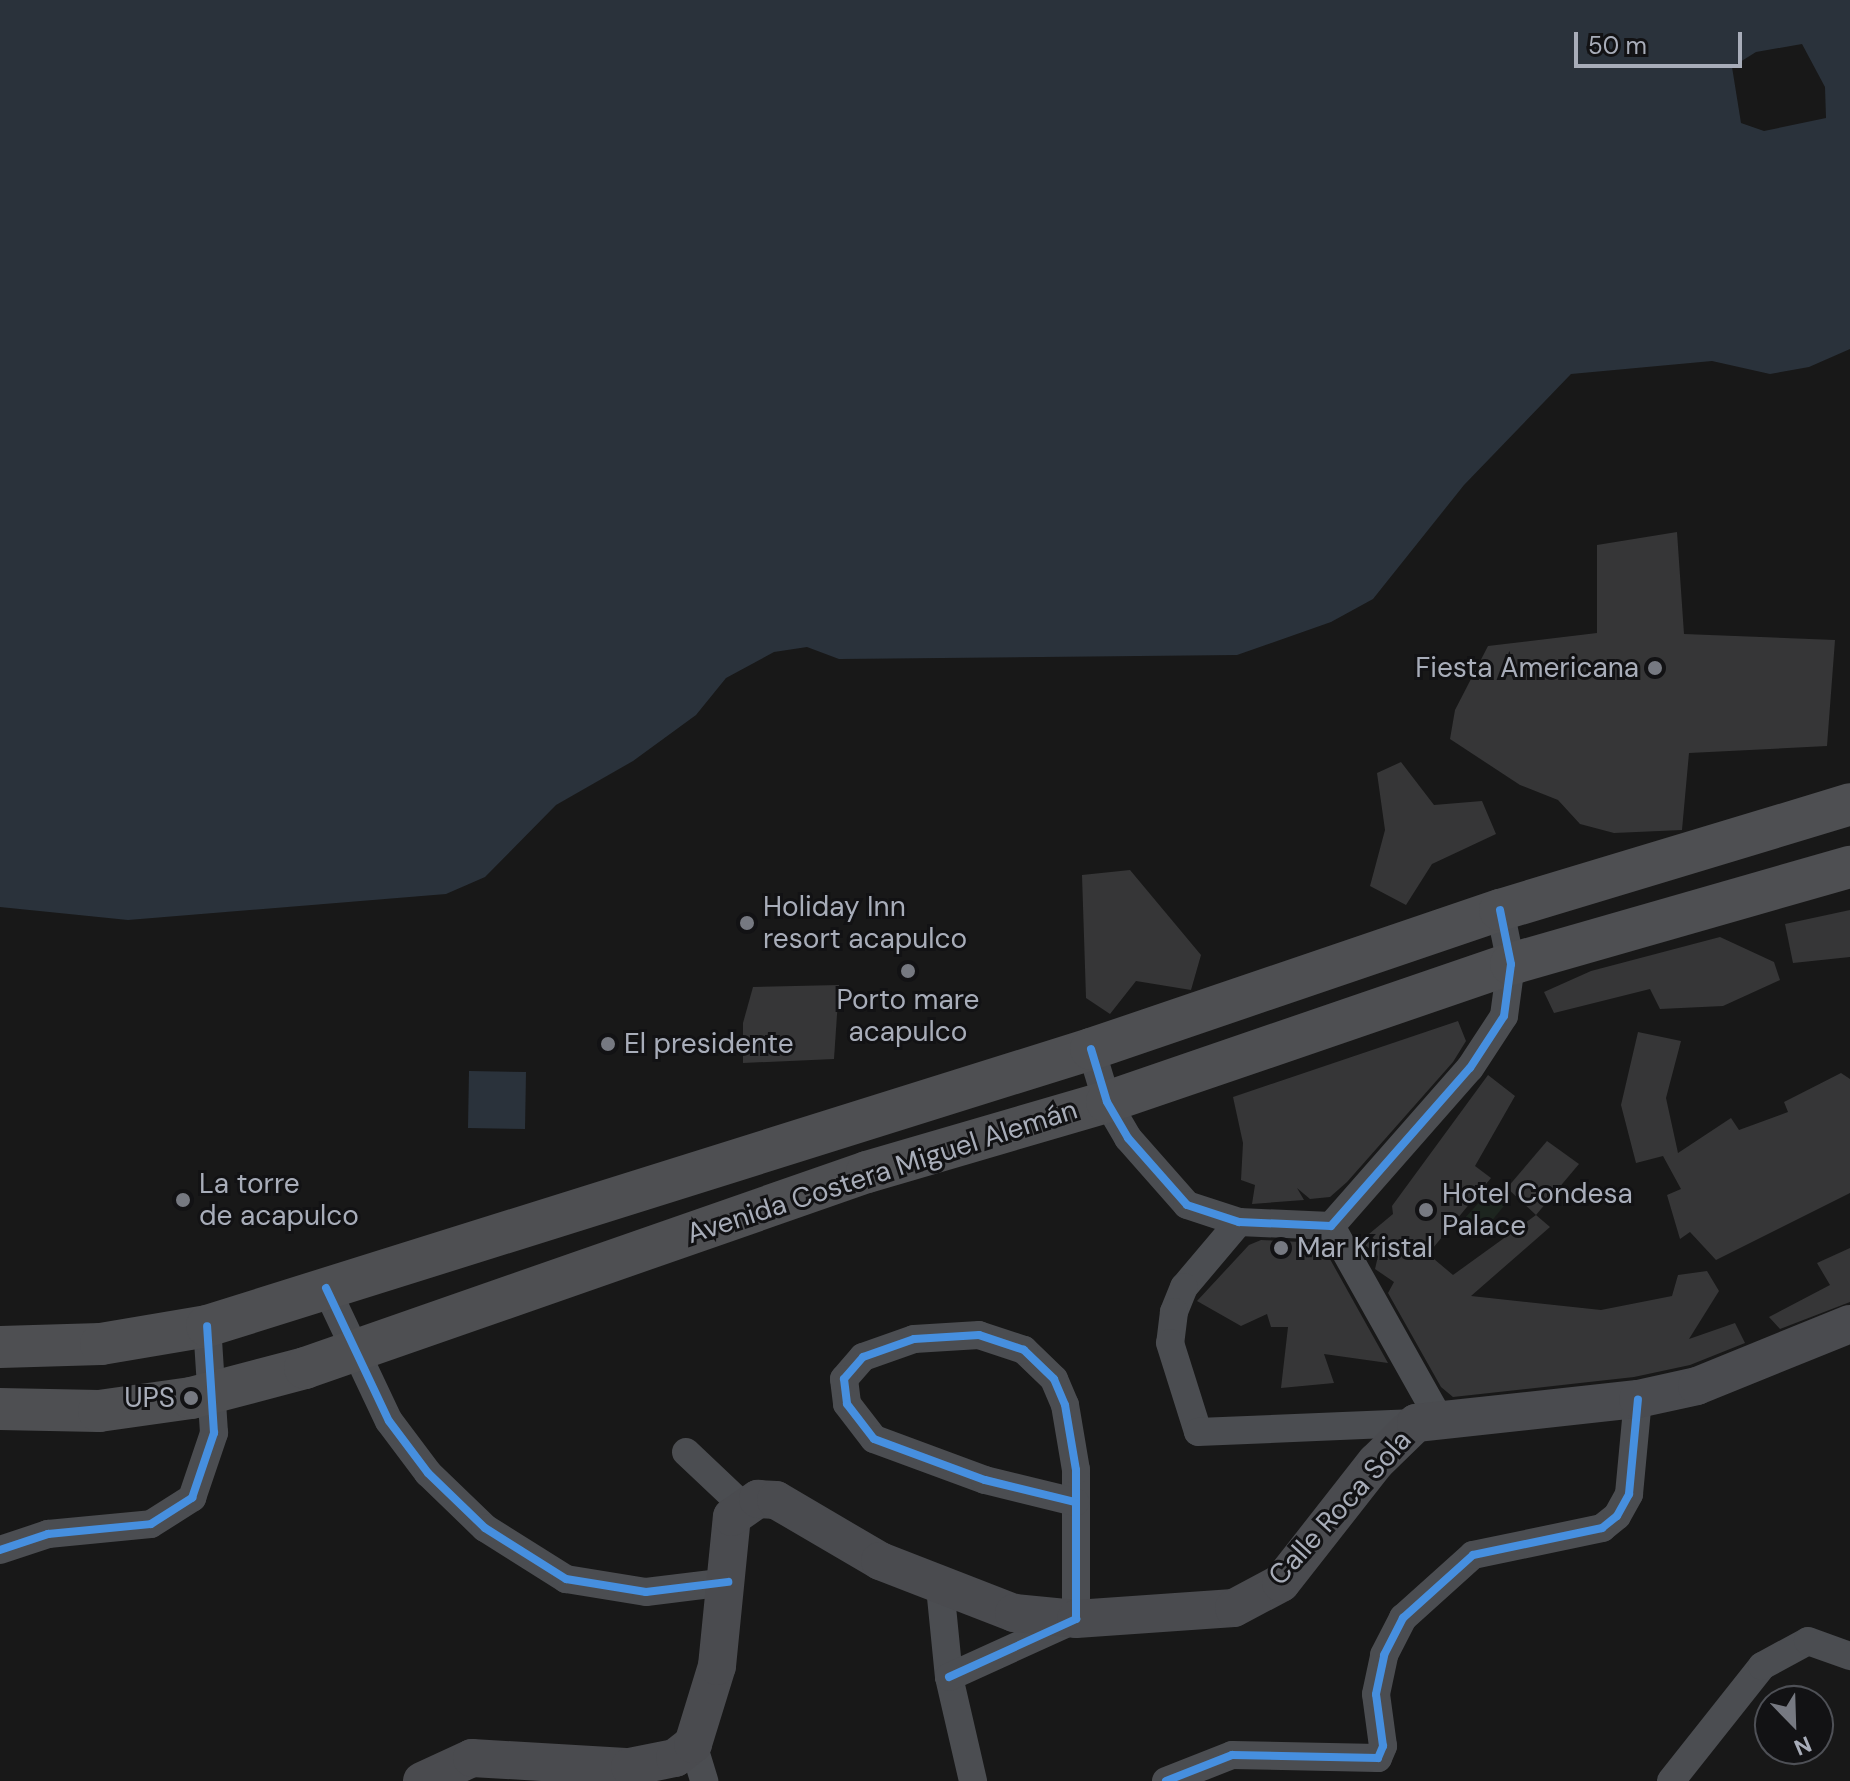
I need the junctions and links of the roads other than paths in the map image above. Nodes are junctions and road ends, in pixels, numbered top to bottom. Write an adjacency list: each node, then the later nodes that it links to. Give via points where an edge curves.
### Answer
1 (1850, 804): 3 (main road, Avenida Costera Miguel Alemán)
2 (1850, 867): 4 (main road, Avenida Costera Miguel Alemán)
3 (1500, 910): 4 (street); 5 (main road, Avenida Costera Miguel Alemán)
4 (1511, 964): 6 (main road, Avenida Costera Miguel Alemán); 8 (street, via 1504,1016 1470,1068)
5 (1091, 1049): 6 (street); 9 (main road, Avenida Costera Miguel Alemán)
6 (1107, 1102): 7 (street, via 1128,1138 1187,1205); 13 (main road, Avenida Costera Miguel Alemán, via 867,1172)
7 (1239, 1222): 8 (street); 17 (street, via 1184,1287 1174,1312 1170,1343 1198,1432)
8 (1331, 1226): 17 (street, Calle Roca Sola)
9 (326, 1288): 11 (main road, Avenida Costera Miguel Alemán); 13 (street)
10 (1850, 1324): 15 (main road, via 1697,1386)
11 (207, 1326): 12 (main road, Avenida Costera Miguel Alemán, via 101,1344); 14 (street)
12 (0, 1347)
13 (350, 1350): 14 (main road, Avenida Costera Miguel Alemán); 22 (street, via 389,1421 428,1473 485,1528 551,1573 646,1592)
14 (216, 1391): 16 (main road, Avenida Costera Miguel Alemán, via 99,1411); 21 (street, via 209,1462 178,1513 151,1524 35,1536)
15 (1638, 1399): 17 (main road); 28 (street, via 1629,1494 1617,1516 1602,1528 1473,1555 1403,1618 1384,1655 1376,1694 1383,1746 1378,1758)
16 (0, 1409)
17 (1427, 1420): 24 (main road, Calle Roca Sola, via 1376,1462 1281,1583 1234,1608)
18 (686, 1452): 20 (street)
19 (1075, 1502): 19 (street, via 1065,1405 1054,1379 1024,1350 979,1335 914,1339 863,1357 844,1379 847,1404 874,1439 985,1480); 24 (street)
20 (742, 1505): 22 (main road, via 726,1540); 23 (main road, Calle Roca Sola, via 776,1500 880,1561)
21 (0, 1550)
22 (728, 1582): 27 (main road, via 717,1666)
23 (940, 1587): 24 (main road, Calle Roca Sola, via 1014,1613); 26 (street)
24 (1076, 1619): 26 (street)
25 (1850, 1656): 33 (street, via 1808,1641 1762,1666)
26 (949, 1677): 31 (street)
27 (693, 1744): 29 (main road, via 675,1758 630,1767 472,1758); 30 (street)
28 (1221, 1765): 32 (street)
29 (422, 1781)
30 (704, 1781)
31 (973, 1781)
32 (1166, 1781)
33 (1671, 1781)

